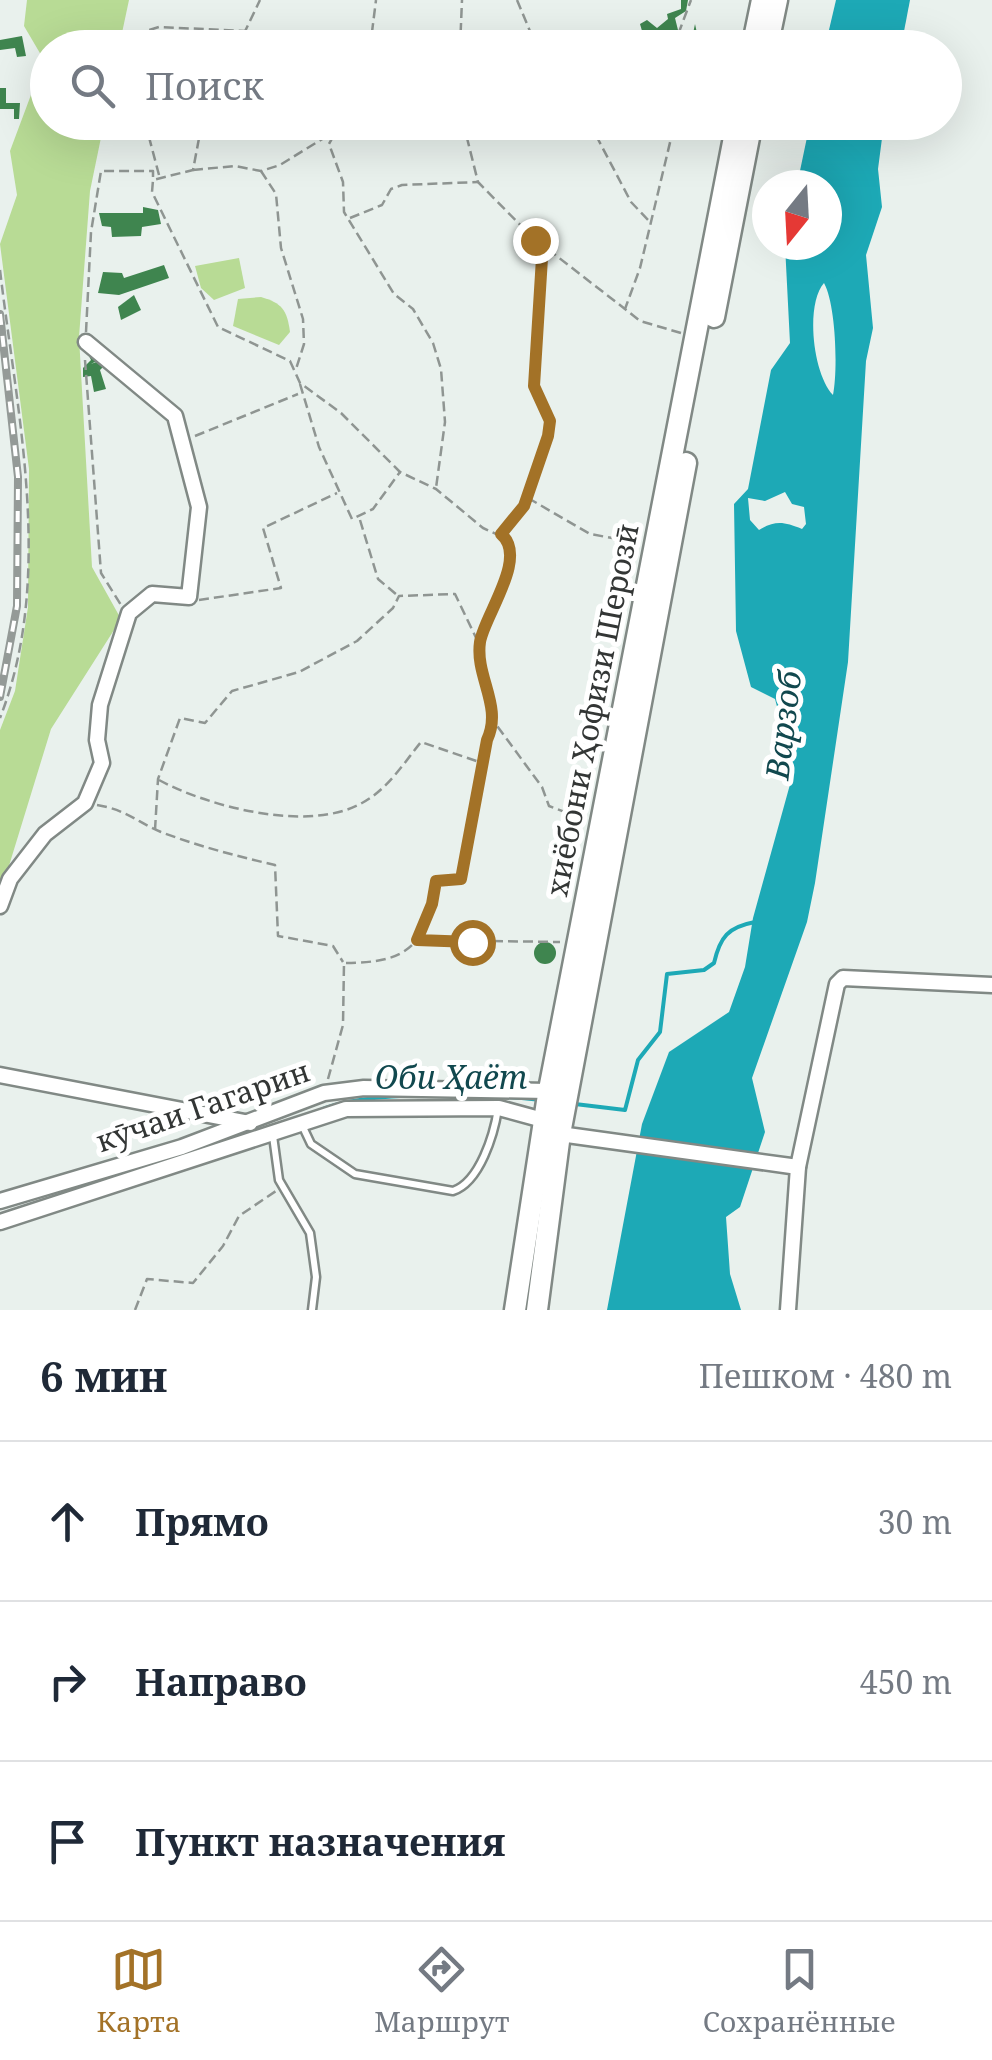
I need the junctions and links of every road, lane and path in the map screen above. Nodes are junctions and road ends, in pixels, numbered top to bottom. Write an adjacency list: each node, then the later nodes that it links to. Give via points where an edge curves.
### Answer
1 (260, 0): 10 (path)
2 (376, 0): 11 (path)
3 (462, 0): 12 (path)
4 (517, 0): 13 (path)
5 (690, 0): 14 (path)
6 (762, 0): 15 (main road)
7 (777, 0): 16 (main road)
8 (149, 30): 9 (path)
9 (210, 30)
10 (245, 30)
11 (372, 30)
12 (460, 30)
13 (530, 30)
14 (679, 30)
15 (756, 30)
16 (771, 30)
17 (150, 140): 28 (path)
18 (199, 140): 26 (path)
19 (321, 140): 27 (path)
20 (330, 140): 30 (path)
21 (468, 140): 29 (path)
22 (599, 140): 31 (path)
23 (671, 140): 31 (path)
24 (734, 140): 35 (main road, хиёбони Ҳофизи Шерозӣ)
25 (748, 140): 66 (main road, хиёбони Ҳофизи Шерозӣ)
26 (192, 170): 27 (path); 28 (path)
27 (261, 171): 37 (path, via 276,194 281,248 303,319)
28 (159, 177): 37 (path, via 155,202 218,327 290,361)
29 (478, 182): 30 (path, via 402,185 382,205); 32 (path)
30 (348, 219): 42 (path, via 433,343 445,422)
31 (651, 223): 34 (path)
32 (535, 240): 34 (path); 44 (path, via 542,258 534,386 550,421)
33 (0, 270): 51 (path, via 26,476 26,608)
34 (625, 309): 35 (path, via 640,321)
35 (697, 337): 47 (main road, хиёбони Ҳофизи Шерозӣ)
36 (86, 342): 40 (street, via 175,416)
37 (296, 373): 38 (path)
38 (300, 383): 39 (path); 41 (path, via 342,412)
39 (300, 394): 40 (path); 43 (path)
40 (183, 439): 49 (street, via 199,507)
41 (400, 472): 42 (path); 45 (path, via 388,494)
42 (436, 489): 46 (path, via 483,528)
43 (338, 493): 45 (path, via 352,519); 49 (path, via 263,528 281,588 207,602)
44 (527, 498): 46 (path); 47 (path, via 590,534)
45 (359, 519): 48 (path, via 378,579)
46 (501, 534): 50 (path, via 509,551 507,572)
47 (655, 546): 56 (main road, хиёбони Ҳофизи Шерозӣ)
48 (398, 596): 50 (path, via 456,594); 54 (path, via 380,621 338,653 232,692 205,723 180,718)
49 (189, 598): 55 (street, via 152,594 129,613 100,706 102,763)
50 (479, 645): 52 (path)
51 (0, 718)
52 (495, 723): 53 (path); 56 (path, via 549,806)
53 (483, 764): 54 (path, via 422,742 386,787 359,805 292,818 192,798); 59 (path, via 461,879 436,881)
54 (158, 780): 57 (path)
55 (86, 803): 57 (path, via 139,816); 58 (street, via 45,834 10,878)
56 (601, 823): 60 (main road, хиёбони Ҳофизи Шерозӣ)
57 (155, 830): 61 (path, via 275,865 278,936 333,946)
58 (0, 906)
59 (417, 940): 60 (path); 61 (path, via 397,957)
60 (578, 942): 66 (main road, хиёбони Ҳофизи Шерозӣ)
61 (344, 963): 64 (path, via 343,1025)
62 (992, 985): 70 (street, via 842,978)
63 (0, 1075): 67 (street)
64 (324, 1093): 66 (street, кӯчаи Гагарин, via 364,1088); 67 (street, кӯчаи Гагарин)
65 (499, 1108): 66 (street); 68 (street, via 346,1108); 68 (lane, via 493,1139 467,1182 453,1191 355,1174 310,1144)
66 (554, 1110): 70 (street, via 586,1139); 74 (main road, хиёбони Ҳофизи Шерозӣ); 75 (main road, хиёбони Ҳофизи Шерозӣ)
67 (250, 1123): 72 (street, кӯчаи Гагарин)
68 (301, 1123): 69 (street)
69 (272, 1134): 71 (lane); 73 (street)
70 (798, 1167): 80 (street)
71 (282, 1185): 76 (path, via 239,1216 192,1283 147,1279); 77 (lane, via 310,1234)
72 (0, 1201)
73 (0, 1222)
74 (524, 1237): 75 (main road); 78 (main road, хиёбони Ҳофизи Шерозӣ)
75 (547, 1240): 79 (main road, хиёбони Ҳофизи Шерозӣ)
76 (135, 1310)
77 (312, 1310)
78 (515, 1310)
79 (538, 1310)
80 (788, 1310)

